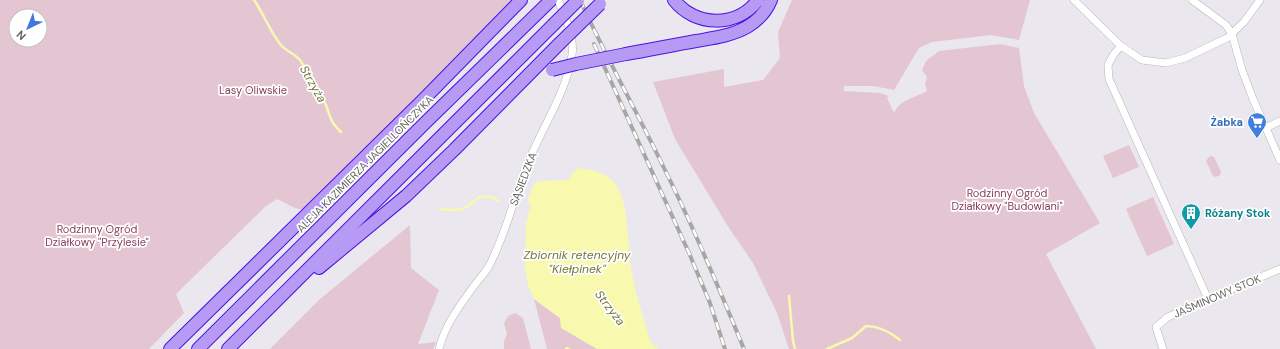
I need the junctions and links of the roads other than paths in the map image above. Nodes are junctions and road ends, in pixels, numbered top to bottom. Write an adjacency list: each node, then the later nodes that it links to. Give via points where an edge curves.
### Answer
1 (521, 0): 20 (highway)
2 (578, 0): 19 (highway, bridge)
3 (674, 0): 4 (highway, via 690,15 714,21 738,16)
4 (758, 0)
5 (771, 0): 13 (highway, bridge, via 759,18 738,31 576,64)
6 (1074, 0): 12 (street)
7 (1192, 0): 11 (street, via 1226,25)
8 (1260, 0): 11 (street)
9 (552, 1): 21 (highway, ALEJA KAZIMIERZA JAGIELLOŃCZYKA, via 426,122); 23 (street, SĄSIEDZKA, via 569,28 572,44 569,69 525,168 500,242 488,267 454,314)
10 (602, 2): 13 (highway, bridge)
11 (1232, 34): 12 (street, via 1185,58 1166,64 1142,60); 15 (street, via 1242,70)
12 (1121, 46): 18 (street, via 1108,65 1109,79)
13 (527, 77): 19 (highway, via 406,196)
14 (1280, 121): 15 (street)
15 (1266, 128): 16 (street)
16 (1280, 160)
17 (1280, 269): 18 (street, JAŚMINOWY STOK)
18 (1208, 299): 24 (street, JAŚMINOWY STOK, via 1168,317 1156,327)
19 (262, 315): 22 (highway)
20 (170, 349)
21 (198, 349)
22 (228, 349)
23 (439, 349)
24 (1163, 349)

